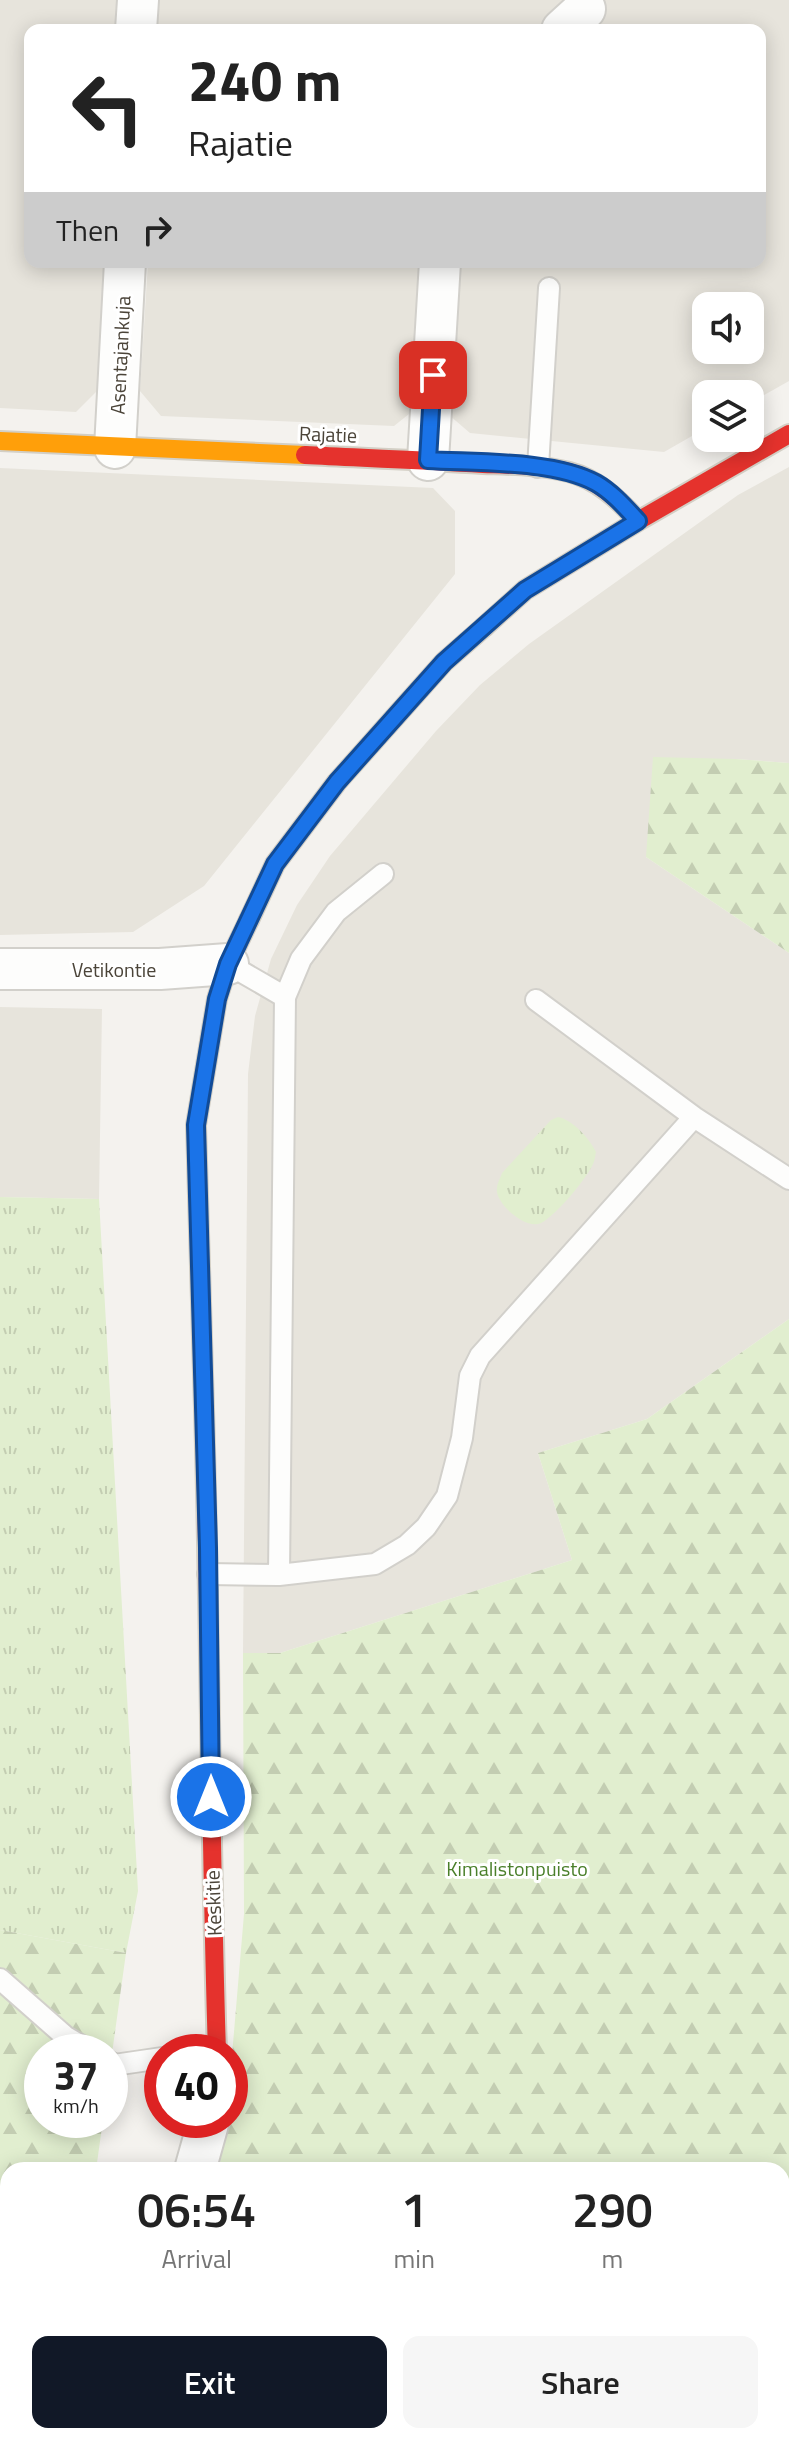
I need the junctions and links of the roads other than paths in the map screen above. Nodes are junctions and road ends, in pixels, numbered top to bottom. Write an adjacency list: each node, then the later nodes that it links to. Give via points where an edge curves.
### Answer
1 (138, 0): 2 (street)
2 (136, 24)
3 (125, 268): 8 (street, Asentajankuja)
4 (440, 268): 9 (street)
5 (549, 288): 10 (lane)
6 (789, 434): 11 (street, Keskitie)
7 (0, 441): 8 (street, Rajatie)
8 (115, 448): 9 (street, Rajatie)
9 (428, 460): 10 (street, Rajatie)
10 (538, 467): 11 (street, Rajatie, via 571,472 597,484)
11 (638, 521): 13 (street, Keskitie, via 525,590 444,662 337,782 275,864)
12 (383, 874): 15 (lane, via 336,912 301,959)
13 (228, 964): 14 (street, Vetikontie); 15 (lane); 19 (street, Keskitie, via 196,1125)
14 (0, 969)
15 (285, 997): 20 (lane)
16 (536, 1000): 17 (lane)
17 (694, 1117): 18 (lane); 20 (lane, via 473,1365 447,1496 426,1527 375,1564)
18 (789, 1179)
19 (208, 1574): 20 (lane); 23 (street, Keskitie)
20 (279, 1575)
21 (0, 1979): 22 (lane)
22 (63, 2034)
23 (216, 2034)
24 (204, 2138): 25 (street)
25 (197, 2162)

